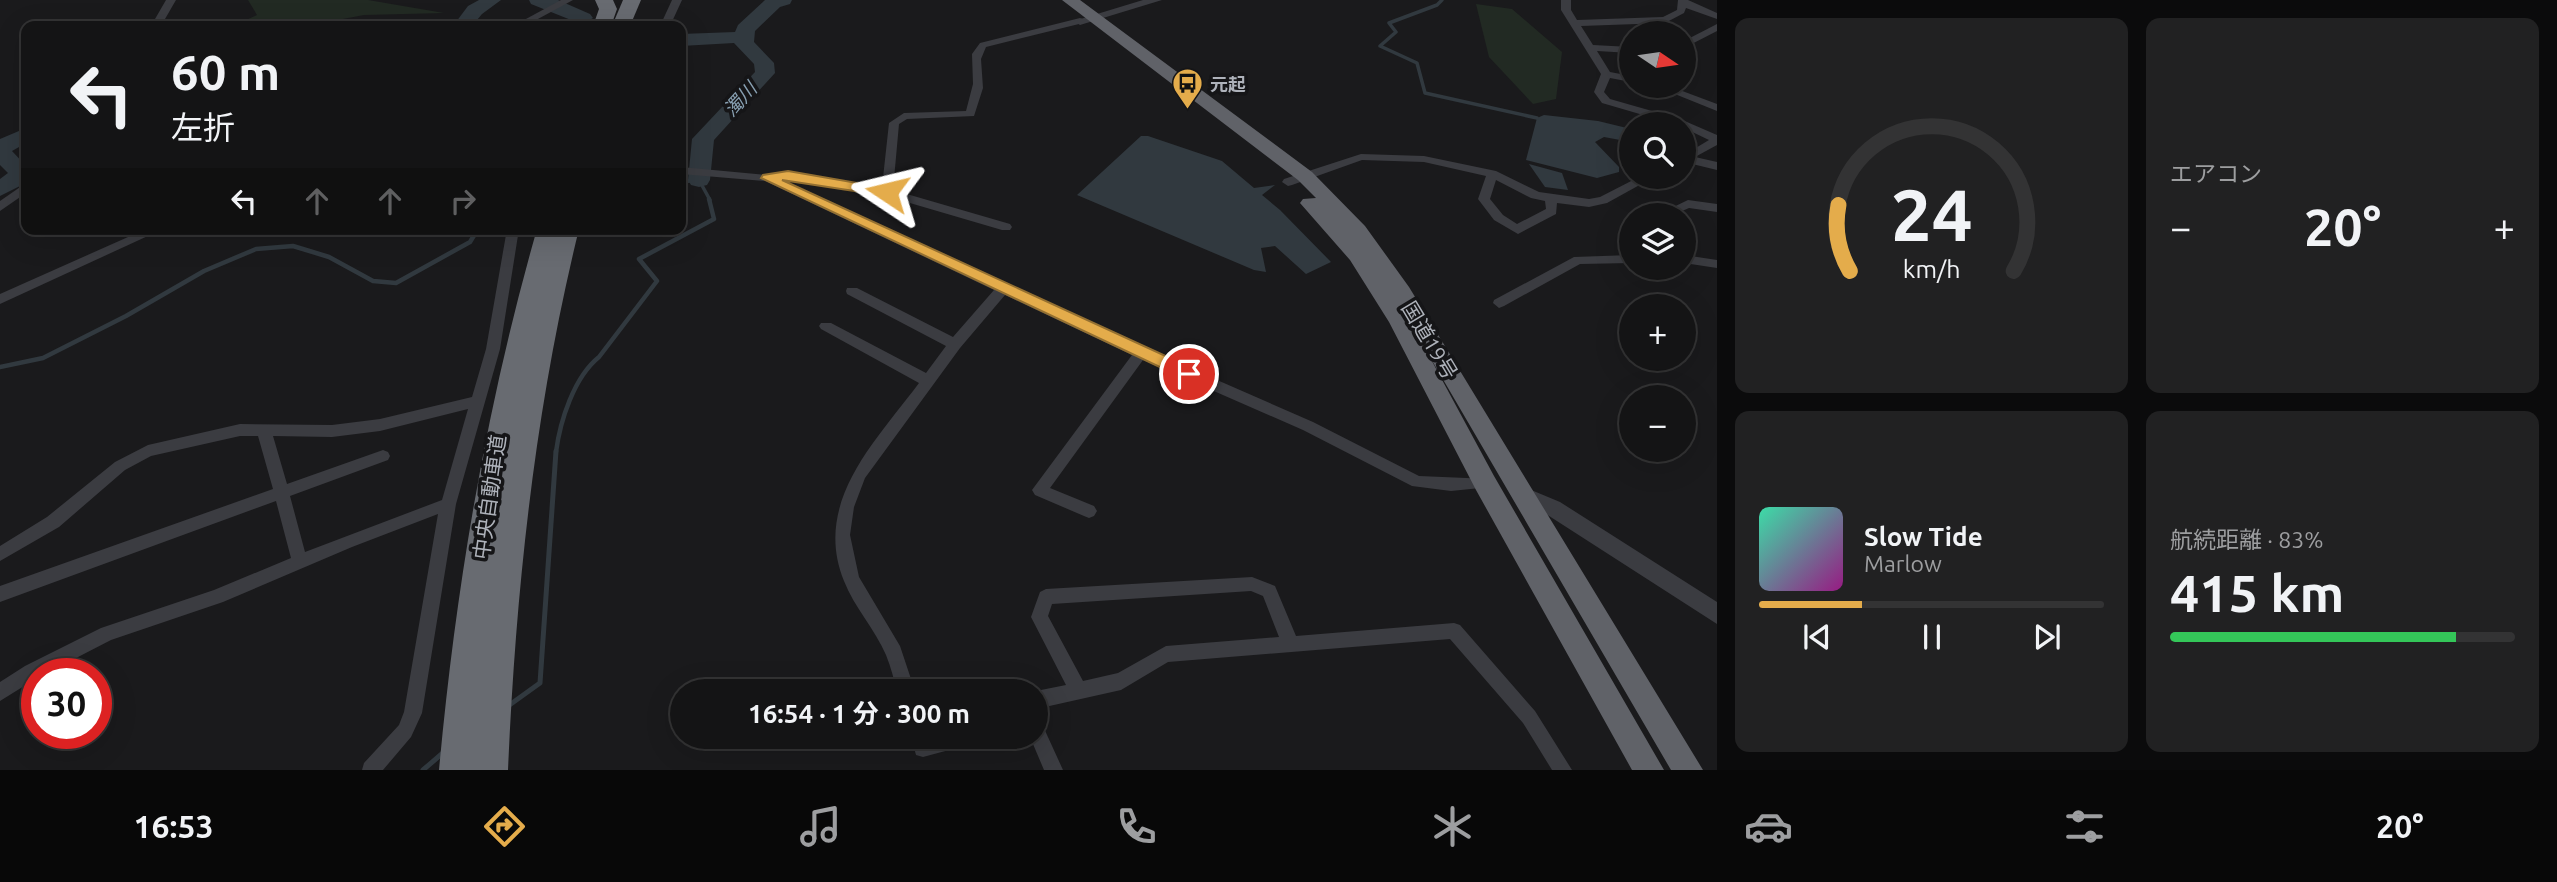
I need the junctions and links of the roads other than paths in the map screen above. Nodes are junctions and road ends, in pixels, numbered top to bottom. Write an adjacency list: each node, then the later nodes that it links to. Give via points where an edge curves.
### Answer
1 (171, 0): 13 (street)
2 (568, 0): 14 (street)
3 (632, 0): 15 (highway)
4 (647, 0): 16 (highway)
5 (677, 0): 17 (street)
6 (1052, 0): 12 (highway, 国道19号)
7 (1070, 0): 12 (highway, 国道19号)
8 (1156, 0): 12 (street)
9 (1566, 0): 18 (street, via 1566,10)
10 (1683, 1): 11 (street); 18 (street, via 1681,10 1665,20)
11 (1717, 16)
12 (1087, 19): 34 (highway, 国道19号); 37 (street, via 983,45 975,64 978,84 970,114 904,116 894,123)
13 (162, 21)
14 (528, 21)
15 (623, 21)
16 (639, 21)
17 (667, 21)
18 (1575, 23): 21 (street)
19 (1717, 27): 20 (street)
20 (1696, 38)
21 (1591, 48): 22 (street); 23 (street)
22 (1619, 49)
23 (1606, 74): 24 (street); 27 (street, via 1599,92 1606,101 1676,121)
24 (1619, 77)
25 (1691, 98): 26 (street)
26 (1717, 108)
27 (1717, 140): 28 (street)
28 (1696, 152)
29 (1696, 162): 30 (street)
30 (1717, 166)
31 (686, 170): 33 (street)
32 (1492, 174): 34 (street, via 1424,159 1362,157); 38 (street); 38 (street, via 1483,199 1500,221 1518,230 1552,211)
33 (768, 178): 37 (street, via 788,175); 52 (street)
34 (1296, 179): 63 (highway, 国道19号, via 1357,255 1398,319); 65 (highway, 国道19号, via 1358,231 1389,272)
35 (1625, 189): 38 (street, via 1589,203)
36 (21, 191): 40 (street)
37 (887, 192): 42 (street)
38 (1551, 199)
39 (1696, 205): 41 (street)
40 (0, 207)
41 (1717, 208)
42 (1006, 227)
43 (144, 235): 54 (street)
44 (512, 235): 60 (street, via 494,349)
45 (538, 235): 51 (highway)
46 (546, 235): 51 (highway, 中央自動車道)
47 (567, 235): 76 (highway, 中央自動車道, via 533,370 517,466)
48 (1619, 259): 55 (street, via 1578,260)
49 (1696, 261): 50 (street)
50 (1717, 264)
51 (534, 275): 81 (highway, 中央自動車道, via 509,373 492,470)
52 (1002, 289): 57 (street); 58 (street)
53 (852, 290): 57 (street)
54 (0, 299)
55 (1499, 303)
56 (826, 326): 59 (street)
57 (955, 344): 59 (street)
58 (1141, 353): 63 (street, via 1308,426 1416,482); 67 (street, via 1040,490)
59 (928, 381): 73 (street, via 859,475 848,498 842,535 850,579 894,652)
60 (479, 401): 61 (street, via 380,425 332,431); 66 (street)
61 (264, 430): 64 (street); 68 (street, via 240,430 148,451 120,466 53,522)
62 (383, 456): 64 (street)
63 (1485, 483): 84 (highway, 国道19号)
64 (281, 493): 69 (street); 70 (street)
65 (1524, 495): 71 (street, via 1553,508); 85 (highway, 国道19号)
66 (448, 505): 69 (street); 80 (street, via 413,713 405,731)
67 (1089, 512)
68 (0, 555)
69 (300, 561): 75 (street, via 217,597 107,634)
70 (0, 594)
71 (1717, 614)
72 (1290, 643): 74 (street, via 1166,654 1121,681); 74 (street, via 1269,590 1252,584 1046,597 1039,617); 83 (street, via 1454,631 1529,717)
73 (902, 679)
74 (1078, 690): 77 (street)
75 (0, 692)
76 (495, 696): 79 (highway, 中央自動車道)
77 (1048, 697)
78 (1045, 749): 82 (street)
79 (491, 758)
80 (371, 770)
81 (457, 770)
82 (1054, 770)
83 (1563, 770)
84 (1649, 770)
85 (1688, 770)

